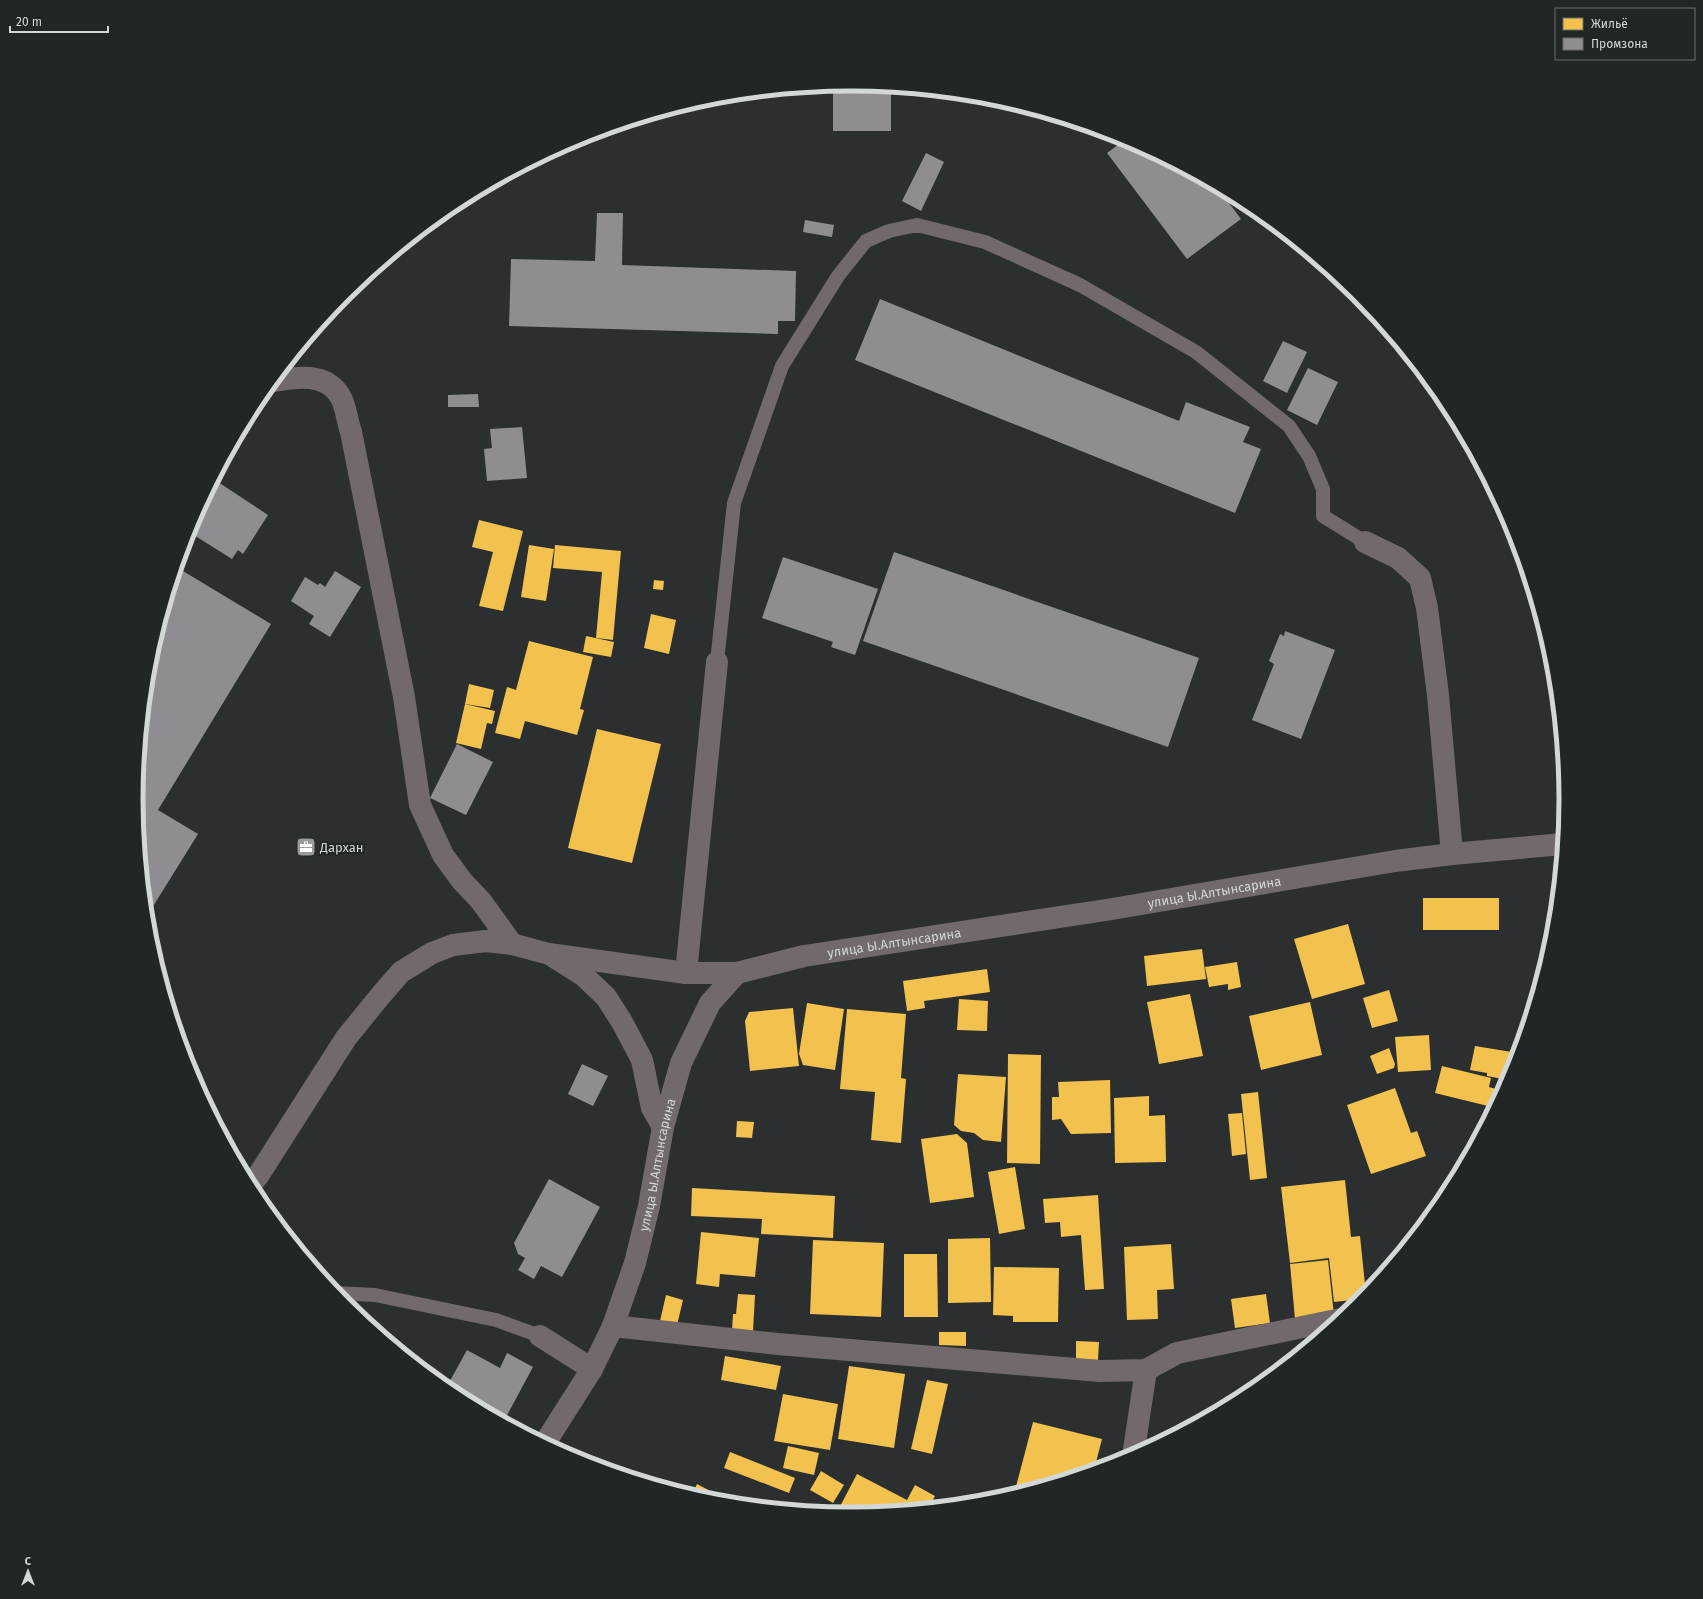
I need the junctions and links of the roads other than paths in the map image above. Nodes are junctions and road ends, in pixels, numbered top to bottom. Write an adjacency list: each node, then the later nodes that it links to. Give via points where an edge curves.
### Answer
1 (280, 380): 6 (street, via 304,377 320,380 330,385 340,396 350,432 404,697 420,806 443,855)
2 (1365, 542): 3 (lane, via 1323,516 1322,489 1310,456 1289,426 1196,352 1080,285 985,242 917,225 889,231 866,241 838,276 782,366 734,503); 5 (street, via 1398,558 1420,578 1427,608 1438,695)
3 (717, 662): 8 (street)
4 (1558, 844): 5 (street, улица Ы.Алтынсарина)
5 (1452, 854): 9 (street, улица Ы.Алтынсарина, via 804,956)
6 (512, 944): 7 (street); 11 (street, via 486,941 453,945 432,953 402,972 346,1038)
7 (549, 954): 8 (street); 10 (street, via 584,976 606,997 642,1060 652,1108)
8 (686, 973): 9 (street)
9 (737, 973): 10 (street, улица Ы.Алтынсарина, via 710,1003 693,1037 682,1063)
10 (663, 1127): 14 (street, улица Ы.Алтынсарина, via 649,1206 635,1263)
11 (254, 1180)
12 (344, 1293): 15 (lane, via 375,1295 496,1320)
13 (1330, 1321): 17 (street, via 1177,1353)
14 (613, 1326): 16 (street, улица Ы.Алтынсарина); 17 (street, via 778,1344 1100,1371)
15 (540, 1336): 16 (street)
16 (592, 1369): 18 (street, улица Ы.Алтынсарина)
17 (1146, 1370): 19 (street)
18 (547, 1439)
19 (1134, 1449)

